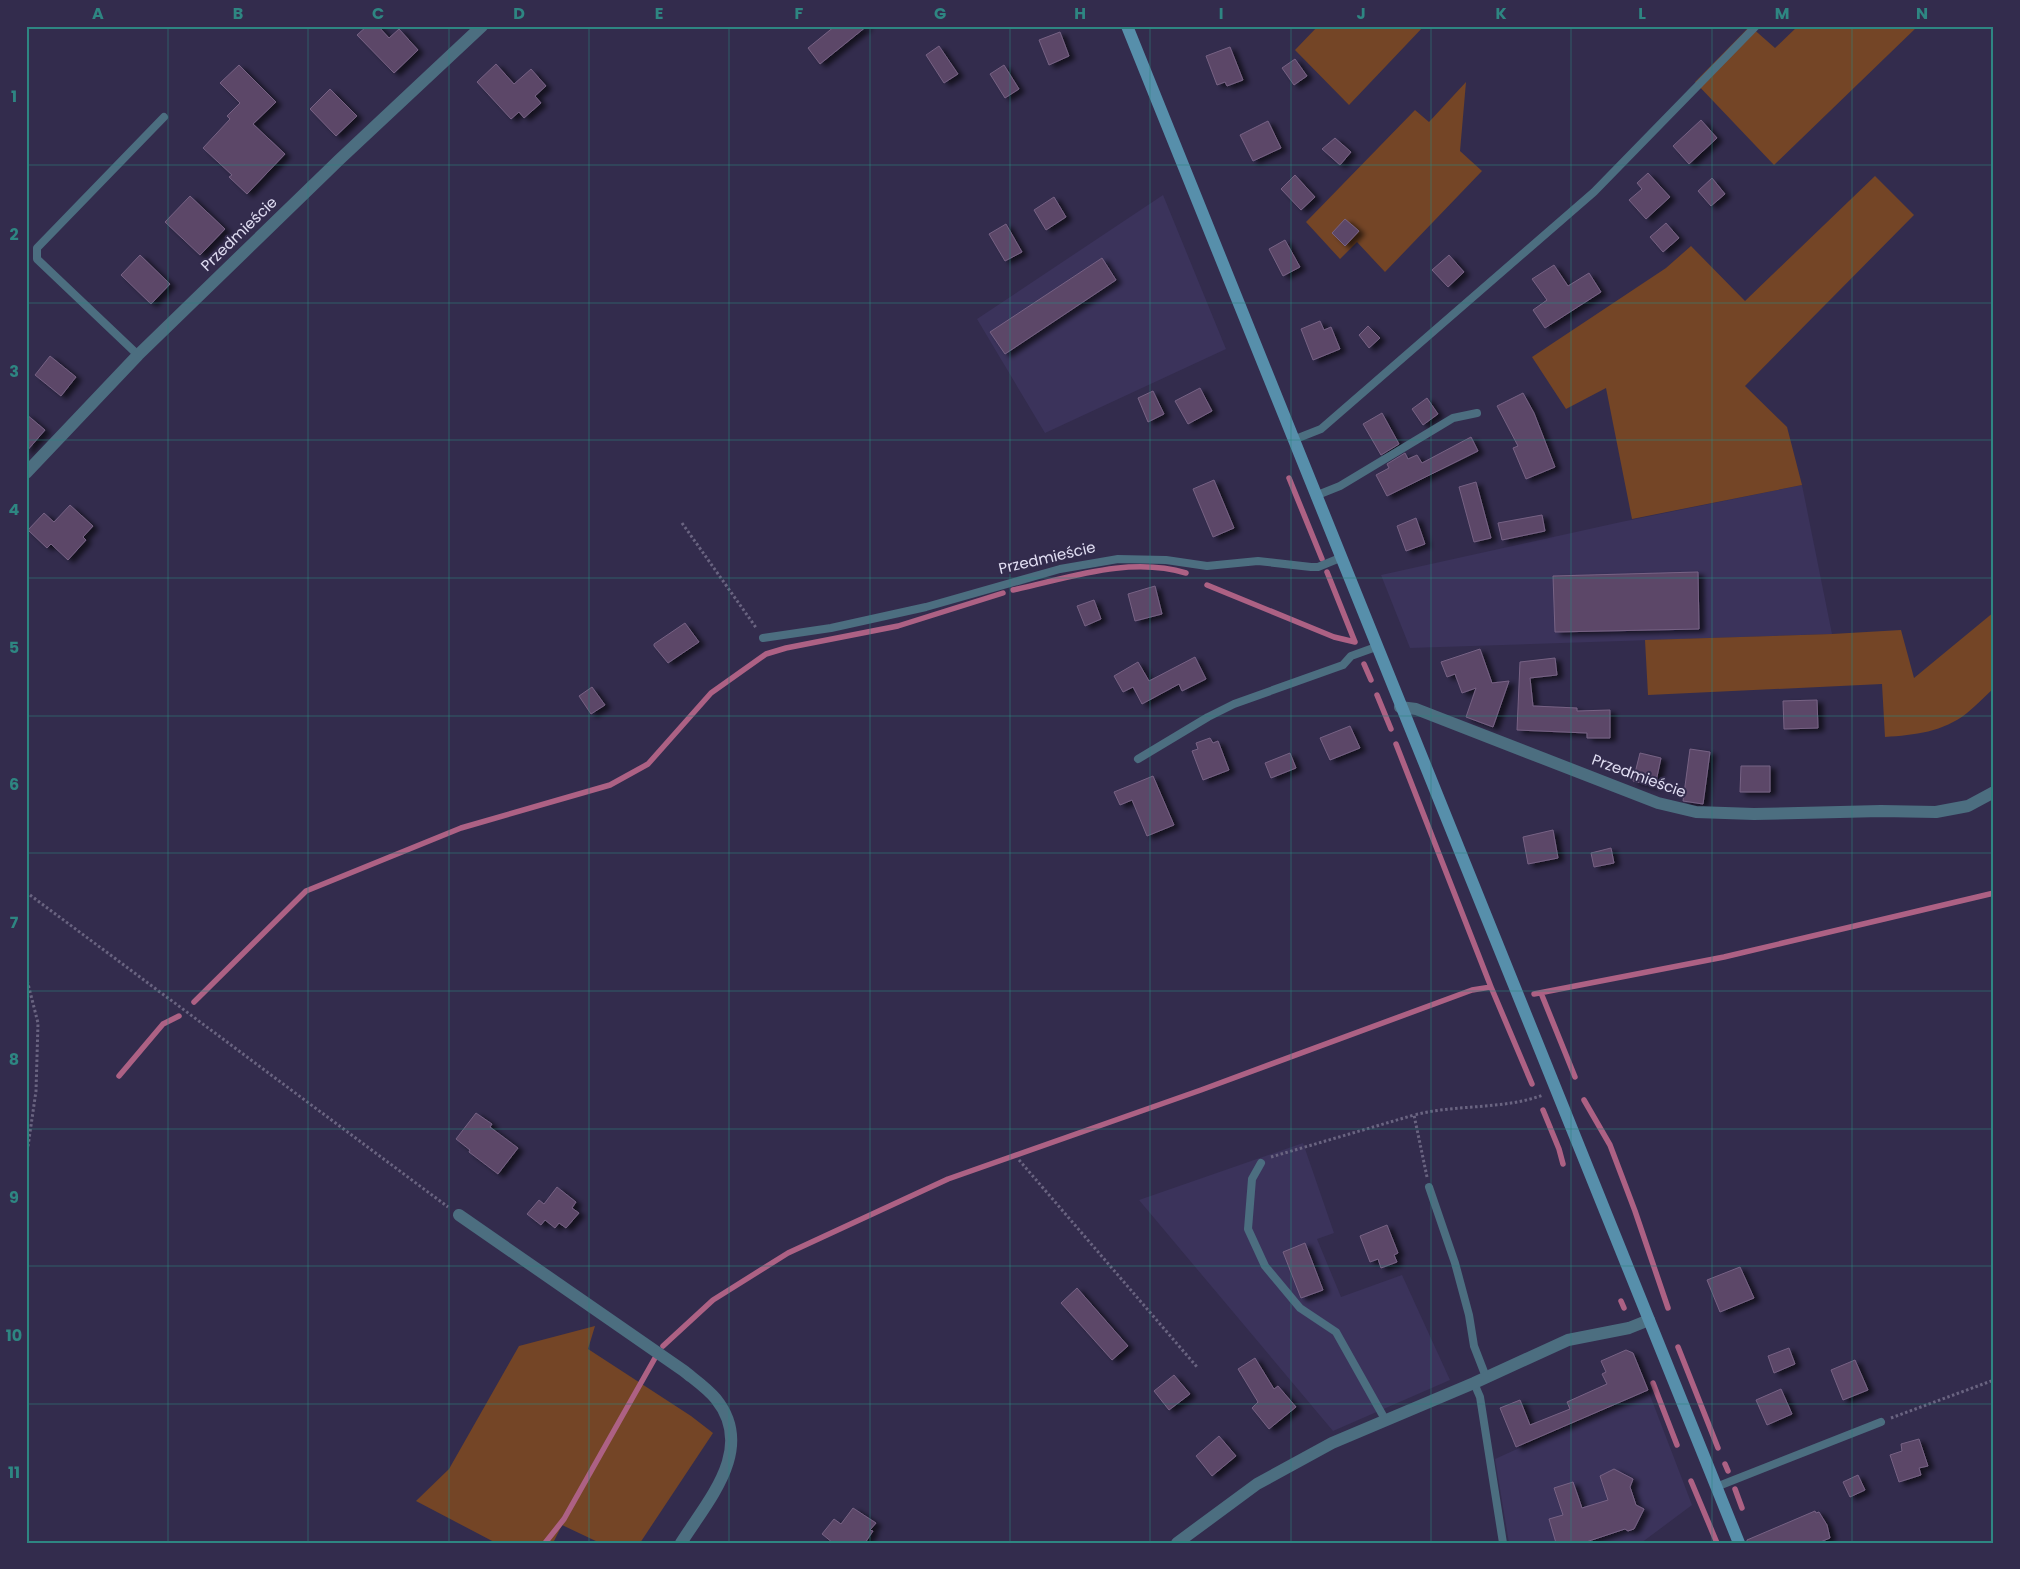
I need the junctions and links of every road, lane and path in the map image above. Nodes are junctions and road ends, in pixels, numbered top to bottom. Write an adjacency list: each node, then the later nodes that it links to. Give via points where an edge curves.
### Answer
1 (482, 26): 5 (street, Przedmieście)
2 (1127, 26): 7 (main road)
3 (1756, 26): 7 (lane, via 1586,198 1321,429)
4 (164, 117): 5 (lane, via 37,248 37,259)
5 (138, 355): 8 (street, Przedmieście)
6 (1478, 413): 9 (lane, via 1453,418 1340,486)
7 (1293, 440): 9 (main road)
8 (26, 473)
9 (1316, 496): 11 (main road)
10 (682, 523): 12 (path)
11 (1340, 558): 12 (lane, Przedmieście, via 1310,567 1258,561 1214,566 1118,559 1060,569 831,628); 13 (main road)
12 (763, 638)
13 (1376, 647): 14 (main road); 15 (lane, via 1352,656 1344,665 1208,716)
14 (1400, 707): 16 (street, Przedmieście, via 1416,709 1658,803 1696,812 1936,812 1968,806); 19 (main road)
15 (1138, 759)
16 (1994, 792)
17 (26, 892): 25 (path)
18 (26, 976): 21 (path, via 38,1023 36,1091)
19 (1555, 1090): 20 (path, via 1528,1100 1437,1109); 26 (main road)
20 (1414, 1115): 23 (path, via 1267,1158); 24 (path)
21 (26, 1160)
22 (1019, 1160): 27 (path)
23 (1261, 1163): 31 (lane, via 1252,1179 1248,1229 1265,1266 1300,1308 1336,1332)
24 (1429, 1187): 28 (lane, via 1455,1263 1474,1346)
25 (459, 1215): 34 (street, via 684,1371 716,1398 732,1437 728,1465)
26 (1649, 1320): 28 (street, via 1629,1328 1568,1340); 33 (main road)
27 (1197, 1367)
28 (1486, 1377): 30 (street)
29 (1994, 1380): 32 (path)
30 (1474, 1384): 31 (street); 36 (lane, via 1480,1397)
31 (1386, 1421): 35 (street, via 1332,1443 1257,1484)
32 (1881, 1422): 33 (lane)
33 (1716, 1487): 37 (main road)
34 (681, 1543)
35 (1176, 1543)
36 (1503, 1543)
37 (1739, 1543)

